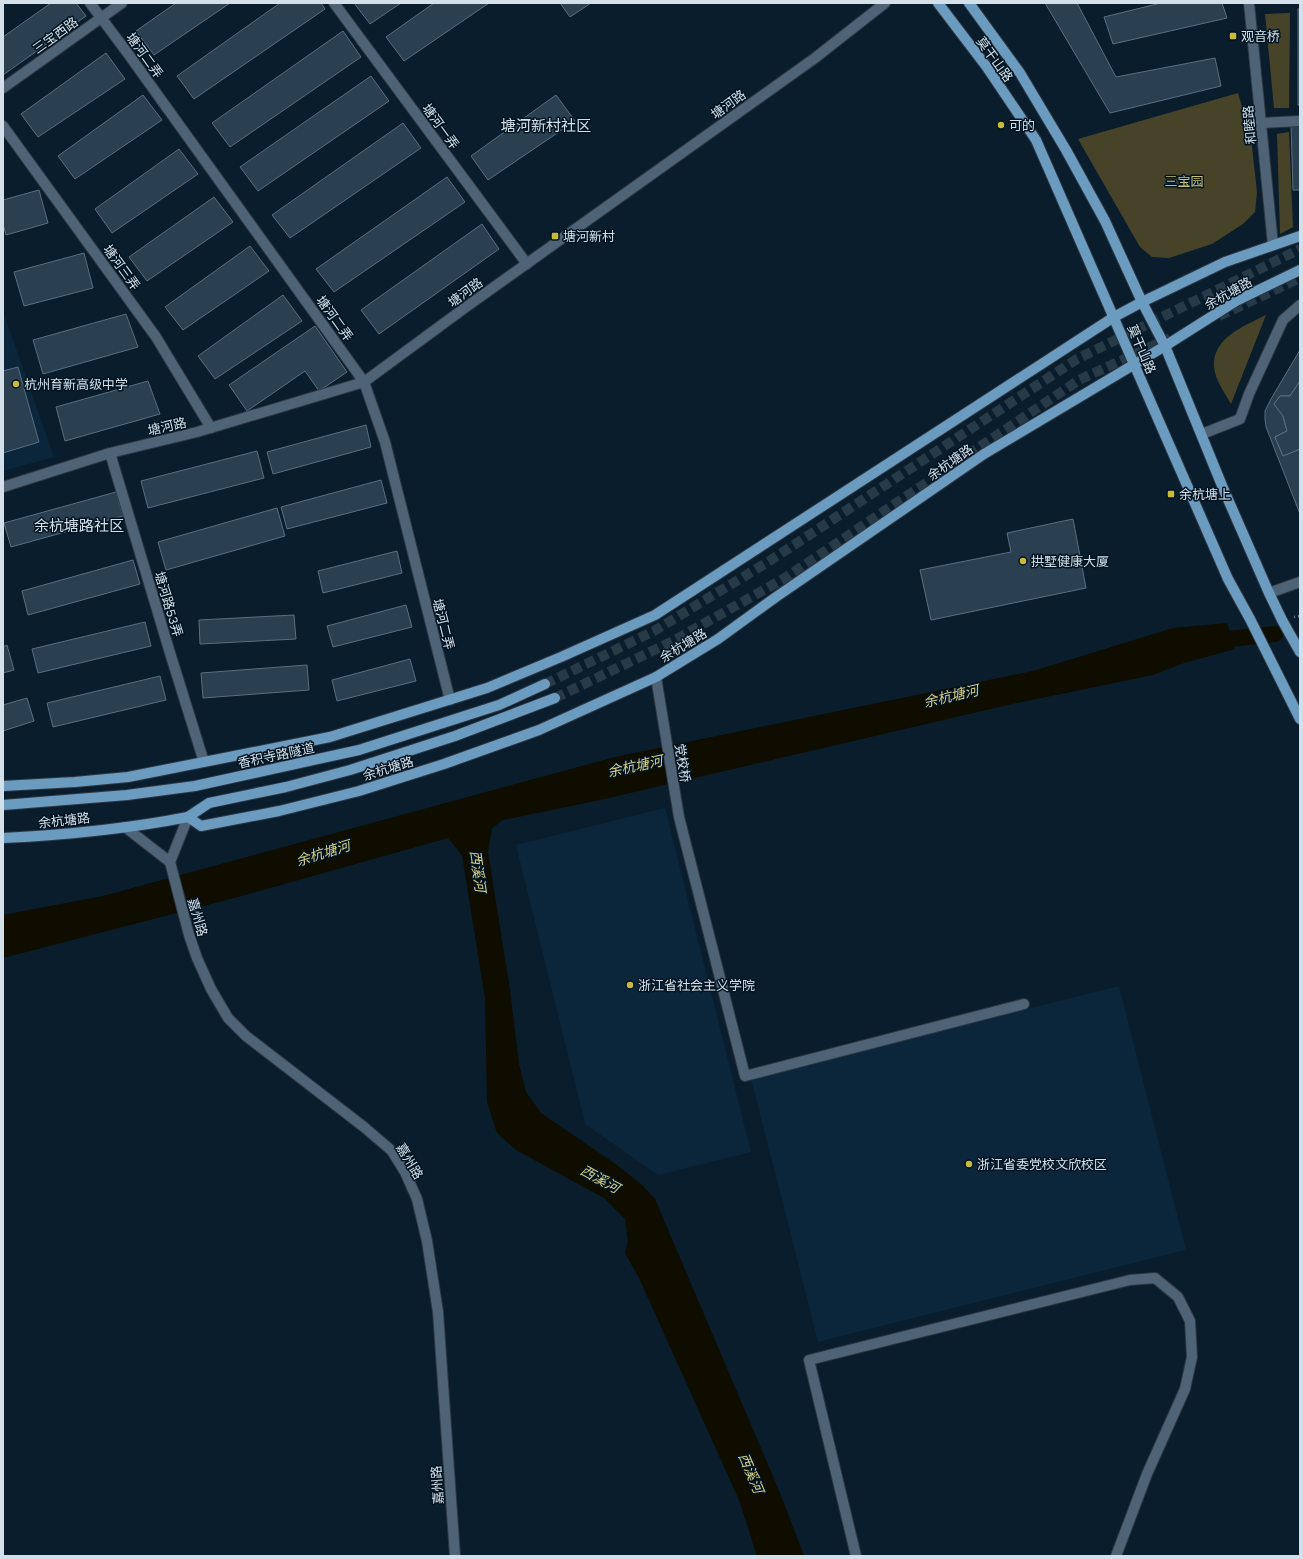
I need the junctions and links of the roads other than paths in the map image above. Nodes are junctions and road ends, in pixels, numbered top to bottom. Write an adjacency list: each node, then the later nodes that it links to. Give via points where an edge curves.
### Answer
1 (90, 3): 8 (street, 塘河二弄)
2 (122, 3): 8 (street, 三宝西路)
3 (334, 3): 15 (street, 塘河一弄)
4 (884, 3): 15 (street, 塘河路, via 815,58)
5 (938, 3): 19 (main road, 莫干山路, via 986,66 1036,140)
6 (969, 3): 17 (main road, 莫干山路, via 1020,73 1066,150 1105,221)
7 (1249, 3): 11 (street, 和睦路)
8 (101, 18): 9 (street, 三宝西路); 22 (street, 塘河二弄)
9 (3, 88)
10 (1300, 121): 11 (street)
11 (1262, 123): 14 (street, 和睦路)
12 (3, 126): 23 (street, 塘河三弄, via 156,337)
13 (1300, 236): 14 (main road, 余杭塘路)
14 (1273, 245): 17 (main road, 余杭塘路, via 1225,262)
15 (527, 264): 22 (street, 塘河路)
16 (1300, 270): 20 (main road, 余杭塘路, via 1236,301)
17 (1142, 302): 19 (main road, 余杭塘路); 20 (main road, 莫干山路)
18 (1300, 305): 24 (street, via 1283,320 1240,419)
19 (1114, 317): 21 (main road, 莫干山路); 33 (main road, 余杭塘路, via 655,615 487,688)
20 (1165, 346): 21 (main road, 余杭塘路); 24 (main road, 莫干山路)
21 (1134, 364): 30 (main road, 余杭塘路, via 984,454 718,639); 34 (main road, 莫干山路, via 1228,579)
22 (364, 382): 23 (street, 塘河路); 33 (street, 塘河二弄, via 385,442)
23 (211, 428): 25 (street, 塘河路)
24 (1202, 434): 28 (main road, 莫干山路)
25 (110, 453): 26 (street, 塘河路); 35 (street, 塘河路53弄)
26 (3, 487)
27 (1300, 582): 28 (street)
28 (1269, 592): 29 (main road, 莫干山路)
29 (1300, 652)
30 (656, 677): 38 (main road, 余杭塘路, via 539,730 444,764 366,788 279,811 201,826); 42 (street, 党校桥, via 679,817 744,1076)
31 (545, 684): 37 (main road, 香积寺路隧道, via 499,705 360,750 195,786 127,795)
32 (555, 698): 38 (main road, via 455,736 350,770 209,803)
33 (450, 700): 35 (main road, 余杭塘路, via 330,737)
34 (1300, 719)
35 (204, 762): 36 (main road, 余杭塘路, via 128,777)
36 (3, 786)
37 (3, 805)
38 (188, 817): 39 (main road, 余杭塘路); 41 (street)
39 (125, 827): 40 (main road, 余杭塘路); 41 (street)
40 (3, 838)
41 (170, 862): 43 (street, 嘉州路, via 197,958 228,1018 246,1036 392,1151 405,1172 417,1200 427,1241 438,1312)
42 (1024, 1004)
43 (455, 1556)
44 (856, 1556): 45 (street, via 809,1360 1130,1280 1156,1278 1178,1297 1190,1321 1192,1357 1185,1389 1147,1474)
45 (1116, 1556)

